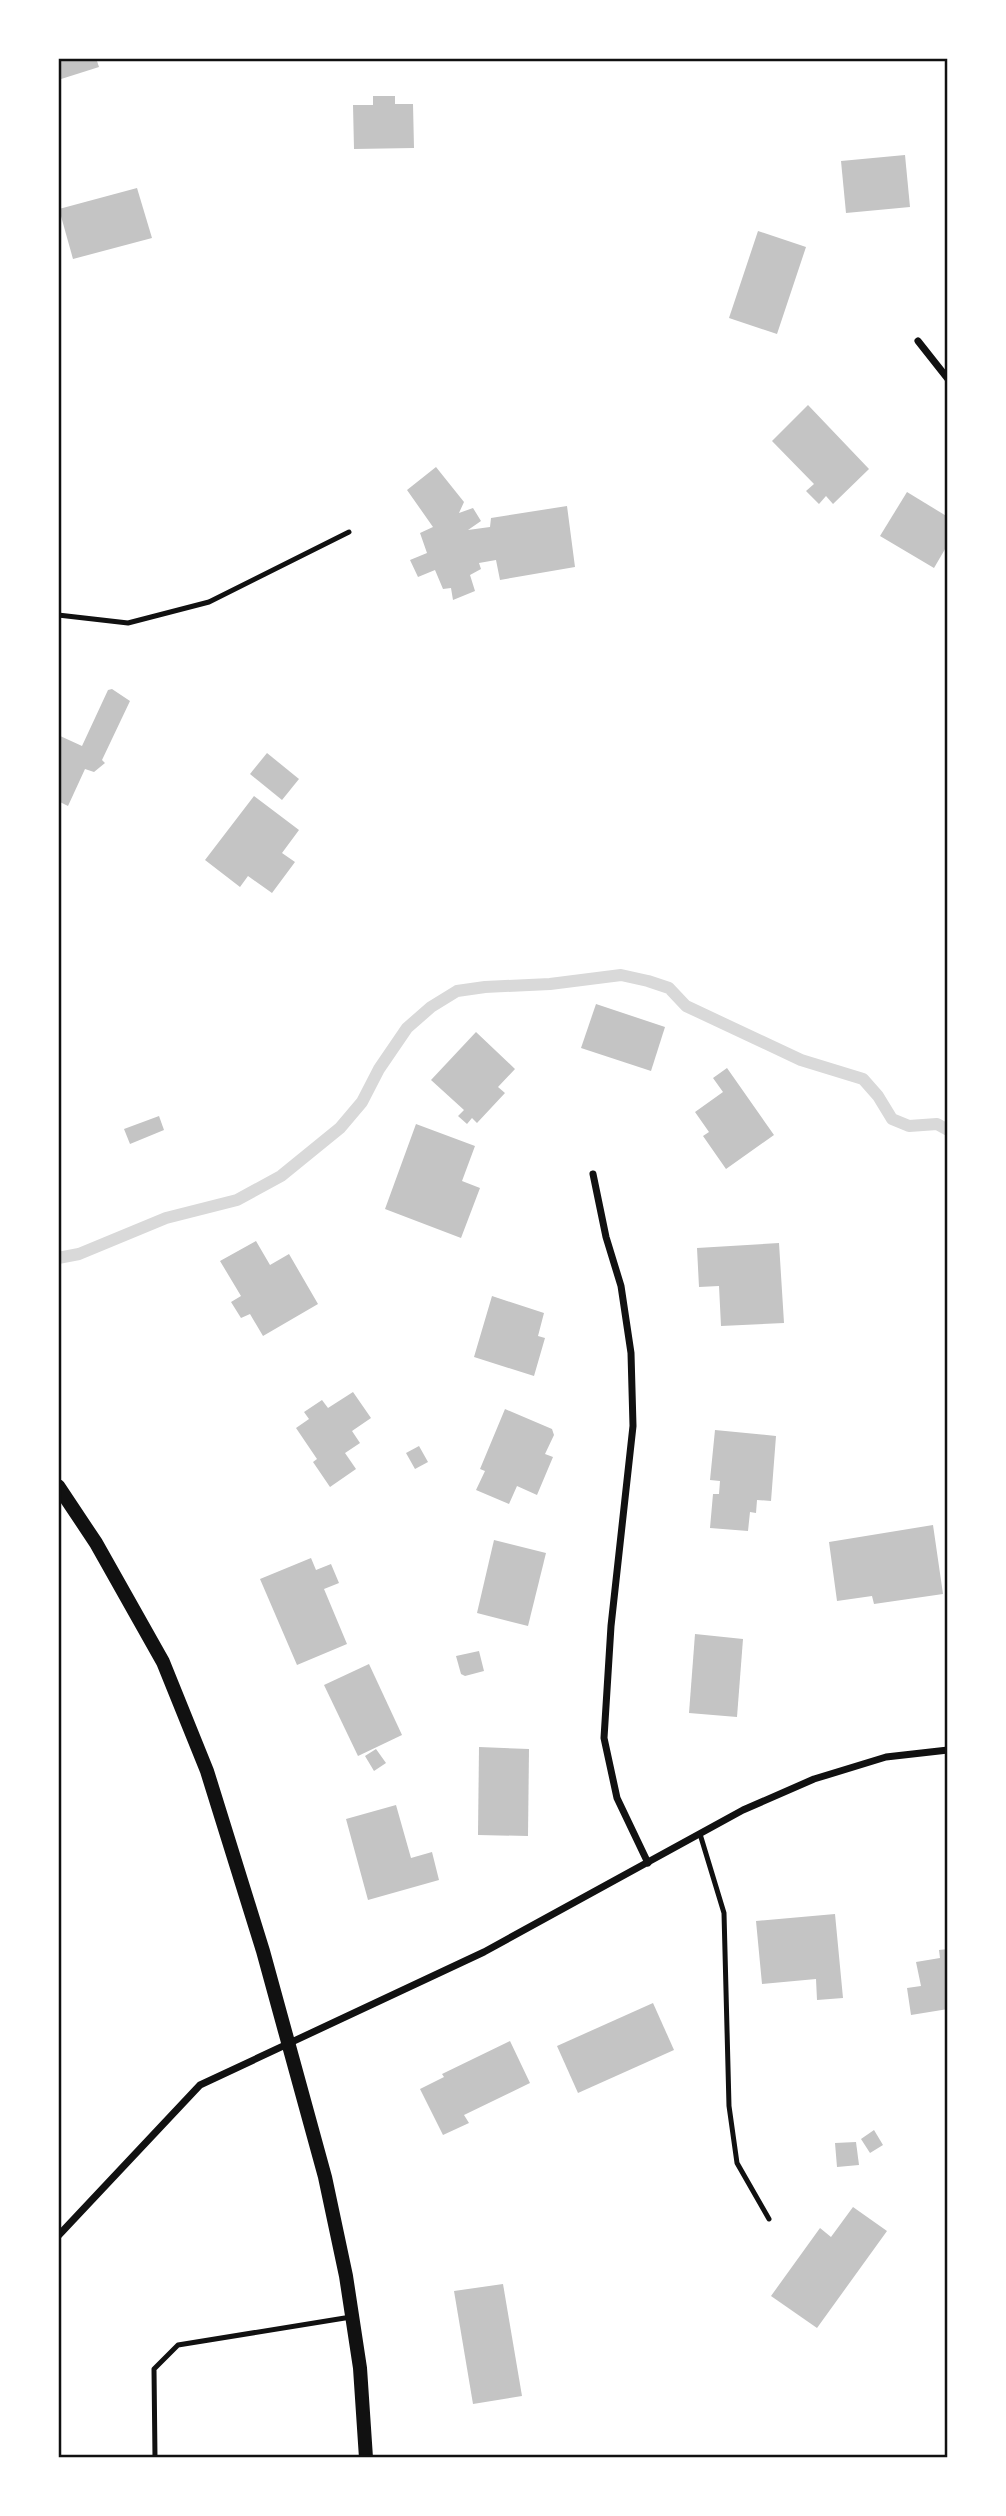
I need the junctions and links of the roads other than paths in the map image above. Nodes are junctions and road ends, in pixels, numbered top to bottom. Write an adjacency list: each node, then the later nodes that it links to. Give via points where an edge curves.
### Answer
1 (918, 341): 2 (street)
2 (948, 379)
3 (349, 532): 4 (lane, via 209,603 128,623)
4 (58, 615)
5 (593, 1174): 9 (street, via 621,1286 631,1353 633,1426 604,1738 617,1798)
6 (58, 1486): 10 (main road, via 163,1662 207,1771)
7 (948, 1749): 8 (street, via 886,1757 814,1779)
8 (700, 1834): 9 (street); 11 (lane, via 724,1913 729,2106 737,2163)
9 (648, 1863): 10 (street, via 484,1952)
10 (289, 2043): 12 (street, via 200,2085); 13 (main road, via 325,2177)
11 (769, 2219)
12 (58, 2236)
13 (352, 2317): 14 (lane, via 178,2345 154,2369); 15 (main road)
14 (155, 2458)
15 (366, 2458)

